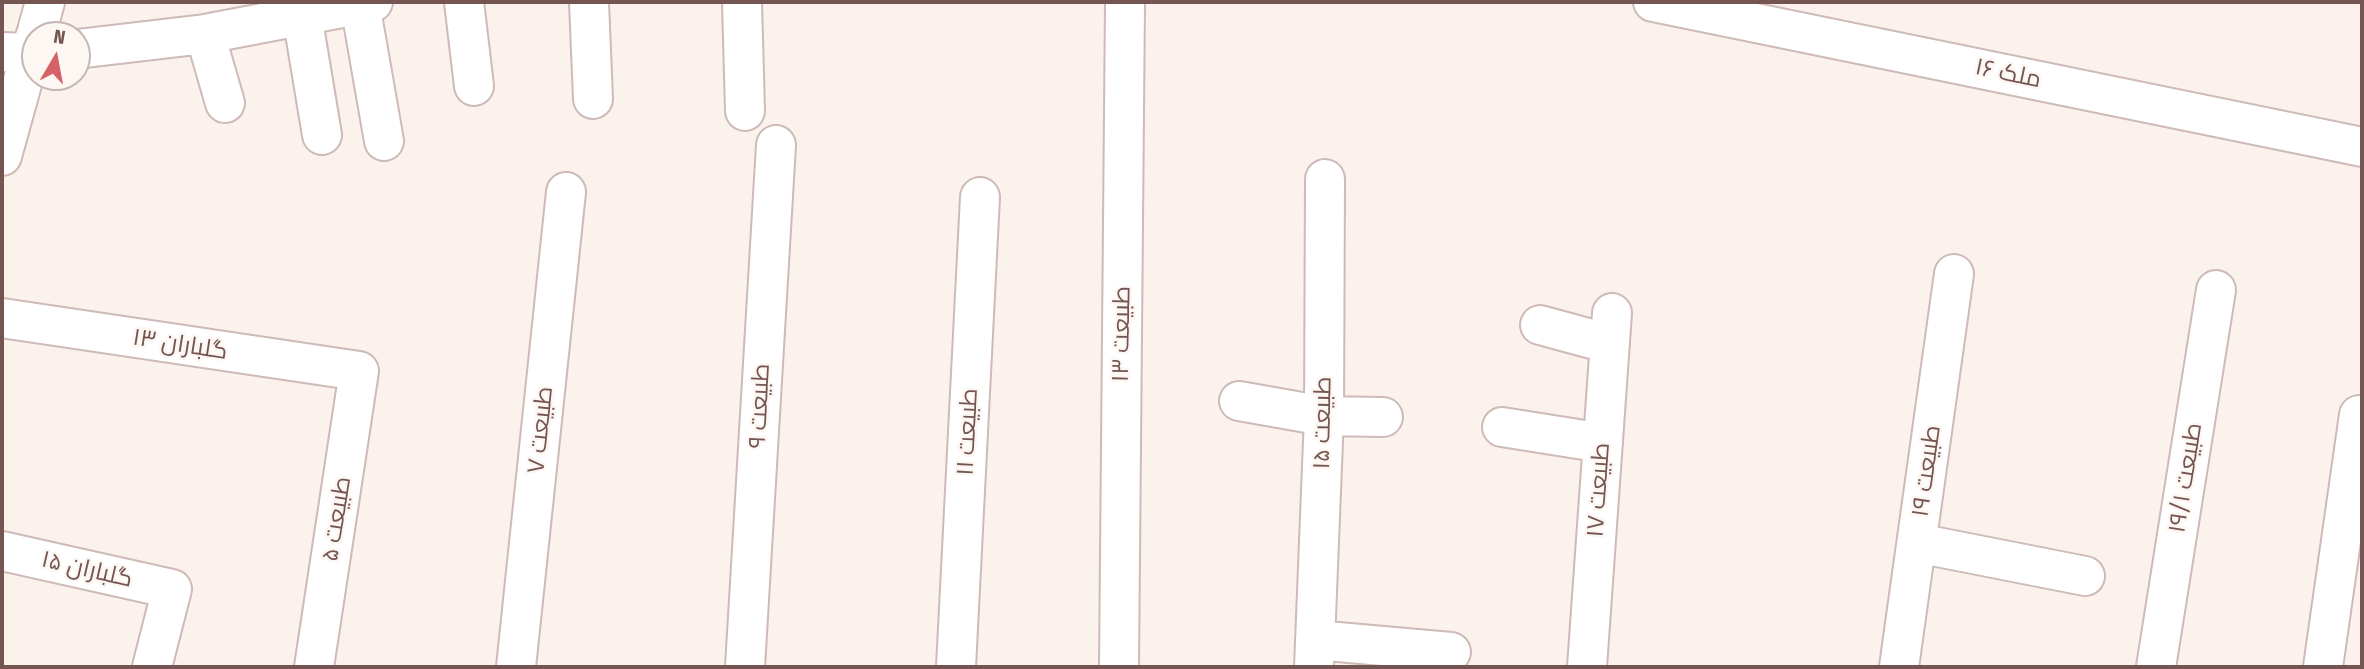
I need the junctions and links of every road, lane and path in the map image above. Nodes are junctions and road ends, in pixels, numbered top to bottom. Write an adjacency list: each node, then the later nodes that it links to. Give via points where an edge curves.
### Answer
1 (45, 2): 9 (street)
2 (464, 2): 13 (street)
3 (589, 2): 14 (street)
4 (742, 2): 16 (street)
5 (1125, 2): 46 (street, طبیعت ۱۳)
6 (1653, 2): 20 (street, ملک ۱۶)
7 (367, 3): 8 (street); 18 (street)
8 (302, 15): 10 (street); 17 (street)
9 (38, 21)
10 (205, 34): 11 (street); 15 (street)
11 (91, 47)
12 (21, 76): 21 (street)
13 (474, 86)
14 (593, 99)
15 (225, 103)
16 (746, 111)
17 (322, 135)
18 (384, 141)
19 (776, 145): 44 (street, طبیعت ۹)
20 (2362, 147)
21 (2, 156)
22 (1325, 179): 31 (street, طبیعت ۱۵)
23 (566, 192): 43 (street, طبیعت ۷)
24 (980, 197): 45 (street, طبیعت ۱۱)
25 (1954, 274): 36 (street, طبیعت ۱۹)
26 (2216, 290): 49 (street, طبیعت ۱۹/۱)
27 (2, 318): 29 (street, ۱۳ گلباران)
28 (1540, 325): 35 (street, طبیعت ۱۷, via 1611,328)
29 (359, 371): 42 (street, ۵ طبیعت)
30 (1239, 401): 31 (street)
31 (1324, 415): 33 (street); 40 (street, طبیعت ۱۵)
32 (2359, 415): 50 (street)
33 (1383, 417)
34 (1502, 427): 35 (street)
35 (1603, 443): 47 (street, طبیعت ۱۷)
36 (1917, 542): 38 (street); 48 (street, طبیعت ۱۹)
37 (2, 551): 41 (street, گلباران ۱۵, via 173,589)
38 (2085, 576)
39 (1451, 652): 40 (street)
40 (1315, 654)
41 (152, 667)
42 (314, 667)
43 (516, 667)
44 (745, 667)
45 (956, 667)
46 (1119, 667)
47 (1587, 667)
48 (1899, 667)
49 (2156, 667)
50 (2323, 667)

